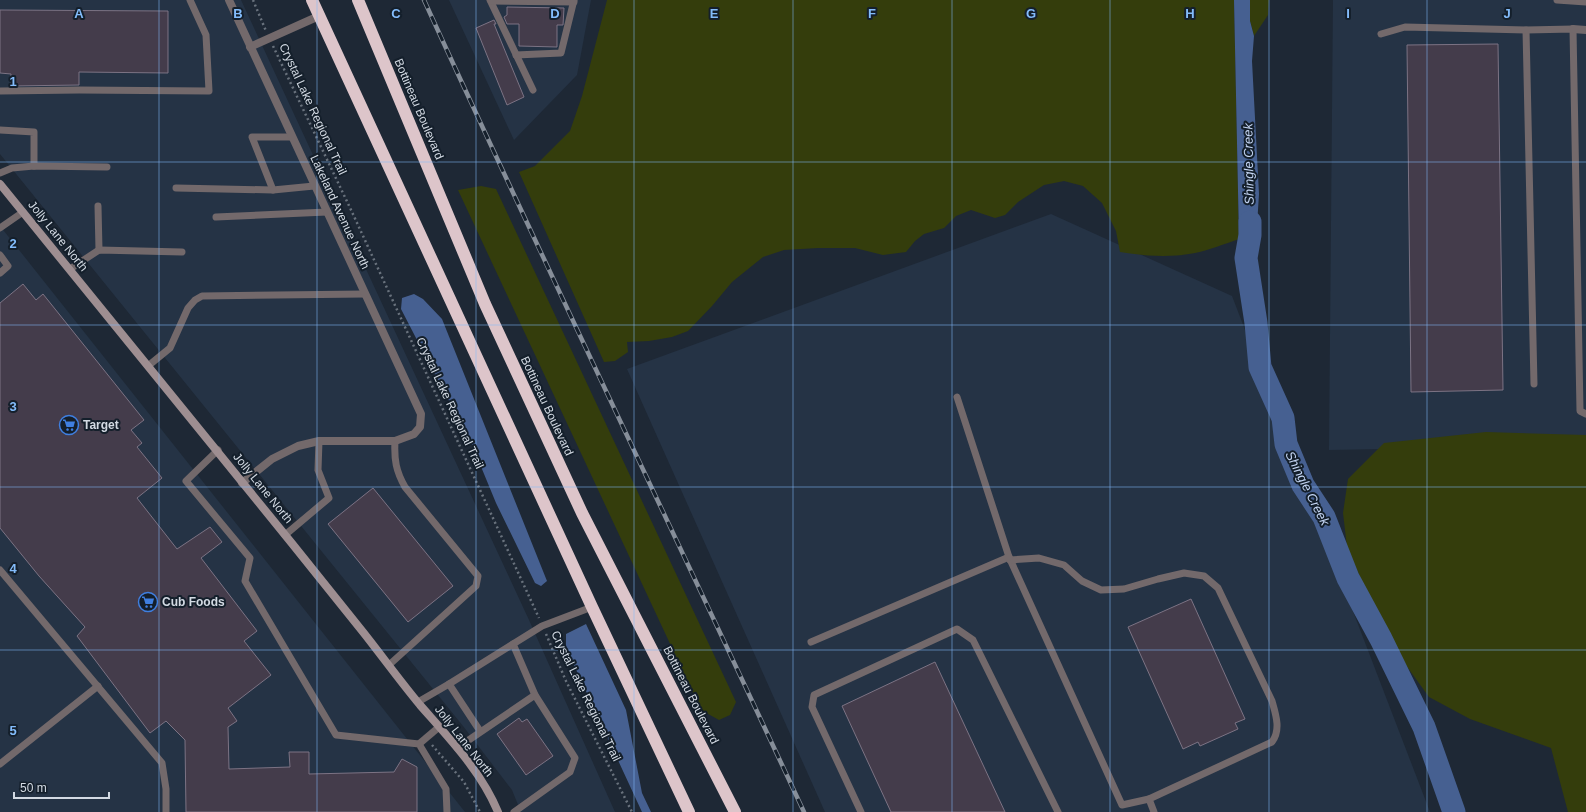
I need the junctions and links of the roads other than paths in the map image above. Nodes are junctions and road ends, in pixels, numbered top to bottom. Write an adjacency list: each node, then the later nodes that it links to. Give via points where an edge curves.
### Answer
1 (190, 0): 17 (lane, via 206,35 209,92)
2 (228, 0): 14 (street, Lakeland Avenue North)
3 (312, 0): 9 (highway)
4 (358, 0): 68 (highway, Bottineau Boulevard, via 485,304 582,513)
5 (1557, 0): 8 (lane)
6 (491, 1): 7 (lane); 15 (lane)
7 (574, 1): 15 (lane, via 561,53)
8 (1586, 2)
9 (319, 16): 14 (street); 49 (highway)
10 (1573, 29): 11 (lane); 12 (street); 41 (lane, via 1580,411)
11 (1526, 30): 13 (lane, via 1405,27); 39 (lane)
12 (1586, 30)
13 (1381, 34)
14 (250, 47): 19 (street, Lakeland Avenue North)
15 (516, 55): 16 (lane)
16 (533, 90)
17 (0, 91)
18 (0, 130): 20 (lane, via 34,132)
19 (292, 138): 24 (street, Lakeland Avenue North); 26 (lane, via 252,138)
20 (34, 166): 21 (lane); 22 (lane, via 12,168)
21 (107, 167)
22 (0, 173)
23 (0, 184): 28 (street, Jolly Lane North)
24 (314, 186): 26 (lane); 29 (street, Lakeland Avenue North)
25 (176, 188): 26 (lane)
26 (273, 190)
27 (98, 206): 32 (lane)
28 (23, 212): 31 (lane); 35 (street, Jolly Lane North)
29 (327, 212): 30 (lane); 37 (street, Lakeland Avenue North)
30 (216, 217)
31 (0, 228)
32 (99, 250): 33 (lane); 35 (lane)
33 (182, 252)
34 (0, 255): 36 (lane, via 8,266)
35 (70, 269): 38 (street, Jolly Lane North)
36 (0, 273)
37 (365, 294): 38 (lane, via 202,296 188,308 170,348); 43 (street, Lakeland Avenue North, via 421,414 420,427 414,434)
38 (148, 366): 44 (street, Jolly Lane North)
39 (1534, 384)
40 (957, 397): 47 (lane)
41 (1586, 414)
42 (320, 441): 43 (street); 45 (street, via 285,452); 46 (lane, via 318,470 329,498)
43 (395, 441): 52 (lane, via 398,473 405,487 478,576 476,586)
44 (218, 450): 45 (street, Jolly Lane North); 59 (lane, via 186,481 250,558 245,581 336,735)
45 (242, 483): 46 (street, Jolly Lane North)
46 (285, 535): 52 (street, Jolly Lane North)
47 (1009, 559): 50 (lane); 62 (lane, via 1122,805); 62 (lane, via 1039,558 1064,565 1082,581 1101,590 1124,589 1184,573 1204,576 1218,588 1272,701 1277,735 1272,742)
48 (0, 570): 54 (lane)
49 (592, 607): 51 (lane, via 542,626); 67 (highway)
50 (811, 642)
51 (513, 644): 53 (lane); 55 (lane)
52 (389, 665): 56 (street, Jolly Lane North)
53 (449, 684): 56 (lane); 58 (lane)
54 (98, 686): 61 (lane); 63 (lane, via 162,763)
55 (535, 695): 58 (lane); 66 (lane, via 575,758 570,772)
56 (418, 702): 57 (street, Jolly Lane North)
57 (439, 727): 59 (lane); 60 (street, Jolly Lane North)
58 (480, 731): 60 (lane)
59 (419, 744): 64 (lane, via 446,789)
60 (457, 748): 65 (street, Jolly Lane North, via 479,777)
61 (0, 764)
62 (1149, 799): 71 (lane)
63 (166, 812)
64 (447, 812)
65 (498, 812)
66 (514, 812)
67 (689, 812)
68 (734, 812)
69 (861, 812): 70 (lane, via 812,707 814,695 957,628 973,640)
70 (1058, 812)
71 (1154, 812)

